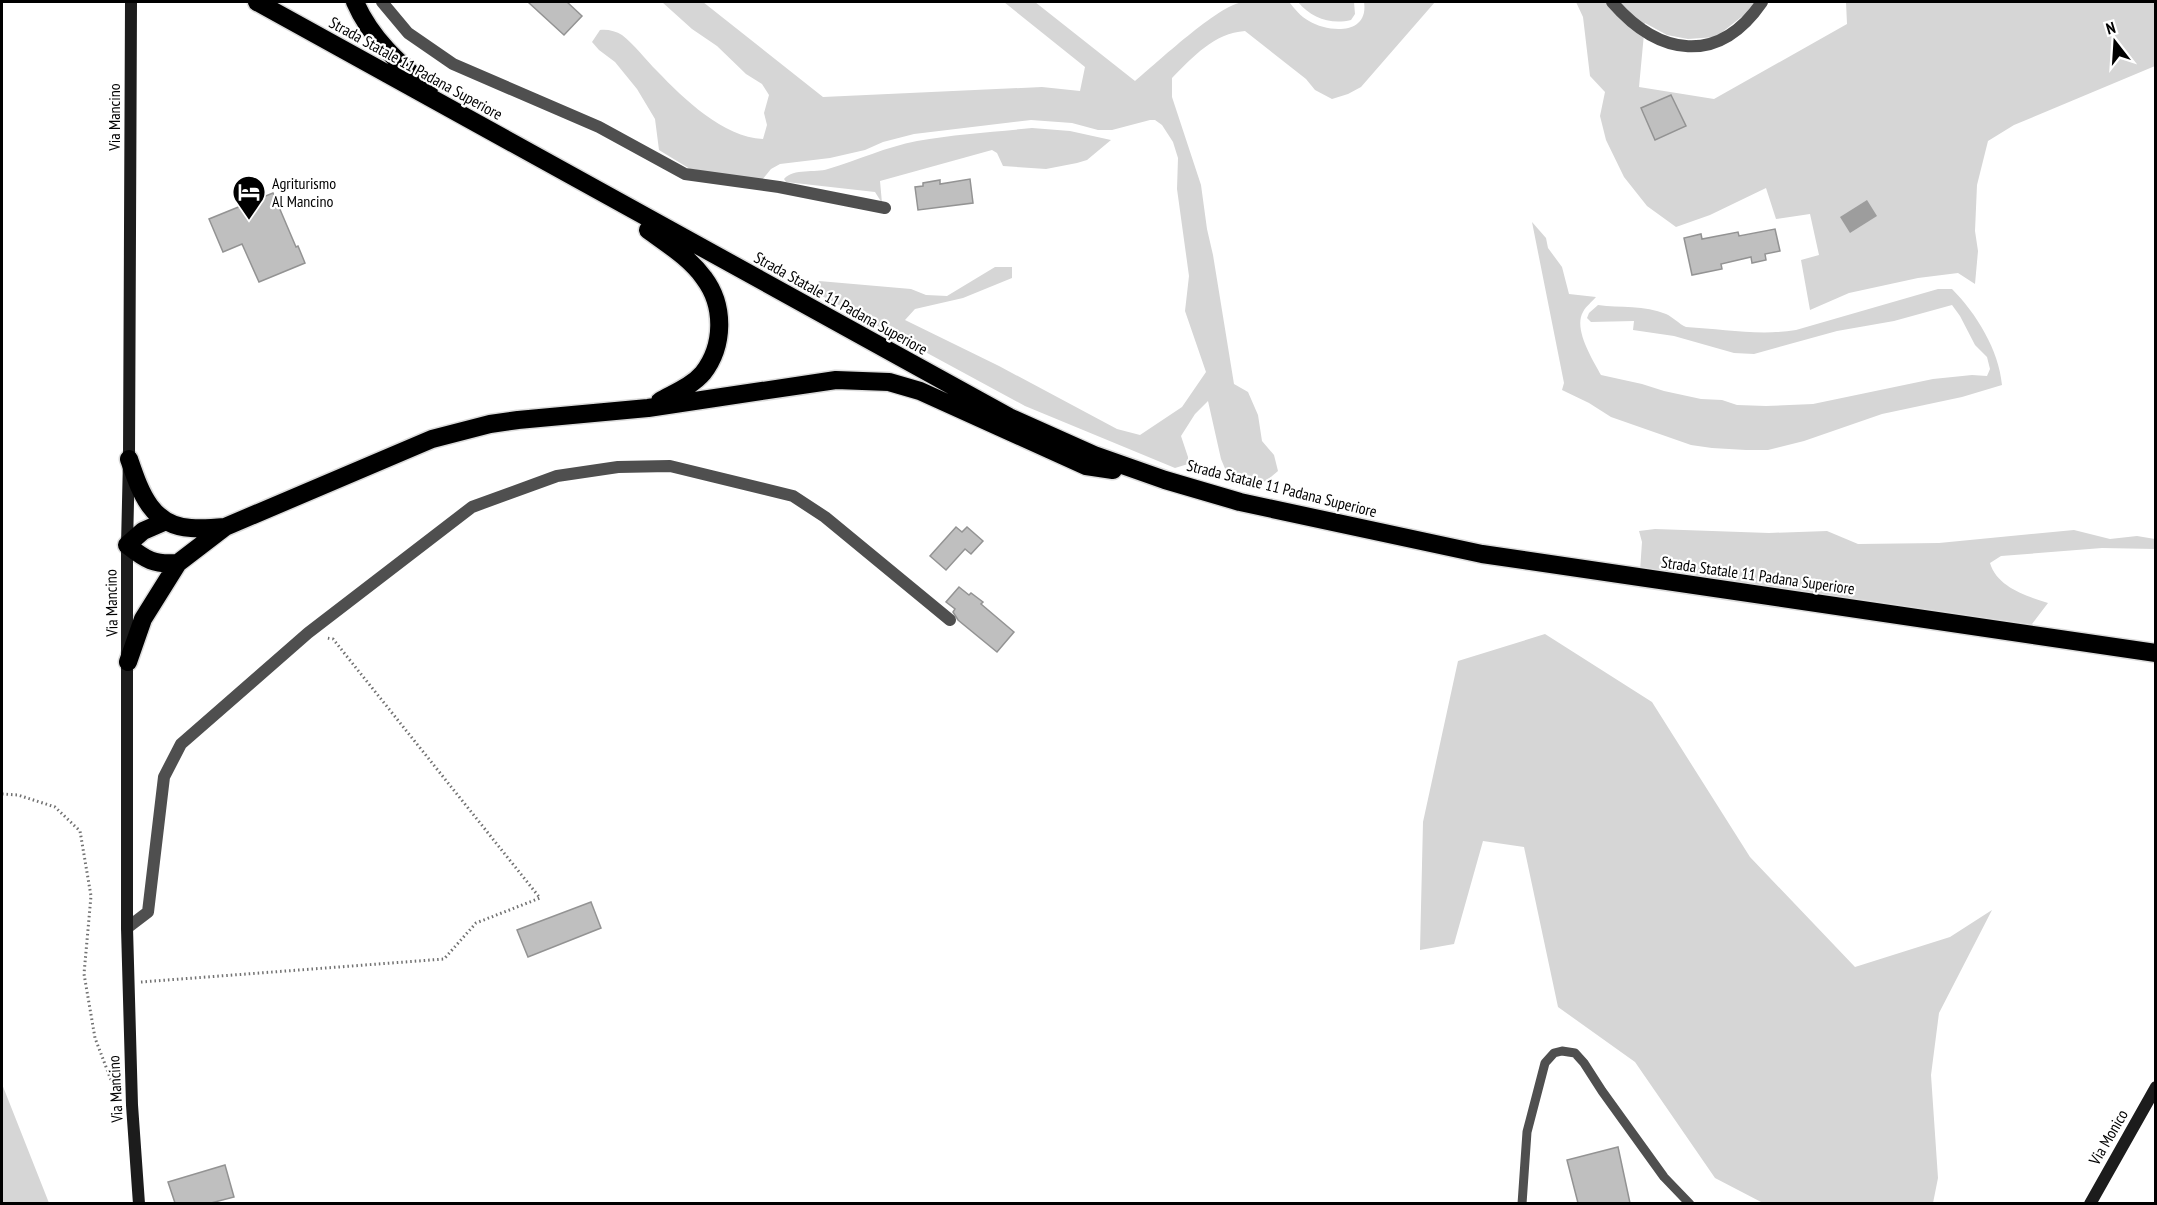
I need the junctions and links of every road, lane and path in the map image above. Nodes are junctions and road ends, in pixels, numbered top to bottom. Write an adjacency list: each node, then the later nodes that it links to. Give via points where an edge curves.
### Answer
1 (131, 2): 11 (main road, Via Mancino)
2 (257, 2): 7 (highway, Strada Statale 11 Padana Superiore)
3 (355, 2): 7 (highway, via 375,37 393,58)
4 (382, 2): 9 (street, via 408,33 453,64 599,127 685,174)
5 (1612, 2): 6 (street, via 1644,32 1678,46 1708,46 1754,14)
6 (1762, 2)
7 (455, 112): 8 (highway, Strada Statale 11 Padana Superiore)
8 (600, 193): 10 (highway, via 683,256 705,278 717,304 720,328 715,352 702,374); 12 (highway, Strada Statale 11 Padana Superiore, via 1009,417)
9 (885, 208)
10 (648, 408): 12 (highway, via 836,380 889,382 920,391 1086,466); 14 (highway, via 518,420 463,430 402,451)
11 (129, 459): 13 (highway, via 140,491); 15 (main road, Via Mancino)
12 (1165, 480): 19 (highway, Strada Statale 11 Padana Superiore, via 1240,502 1482,554)
13 (166, 521): 14 (highway, via 189,528); 15 (highway, via 142,531)
14 (225, 527): 16 (highway)
15 (127, 545): 16 (highway, via 146,560); 20 (main road, Via Mancino)
16 (178, 563): 20 (highway, via 143,620)
17 (950, 620): 18 (street, via 825,517 793,496 670,466 628,466 557,476 472,507)
18 (308, 633): 22 (street, via 181,744 164,777 148,912); 23 (path, via 333,639 540,898 476,923 444,959)
19 (2156, 653)
20 (128, 662): 22 (main road, Via Mancino)
21 (2, 794): 25 (path, via 55,807 80,831 91,896 84,974 95,1038)
22 (127, 928): 23 (main road, Via Mancino)
23 (127, 983): 26 (main road, Via Mancino)
24 (2156, 1087): 29 (main road, Via Monico)
25 (119, 1093)
26 (139, 1203)
27 (1522, 1203): 28 (lane, via 1527,1132 1545,1063 1554,1053 1562,1052 1575,1053 1584,1063 1664,1177)
28 (1690, 1203)
29 (2090, 1203)

